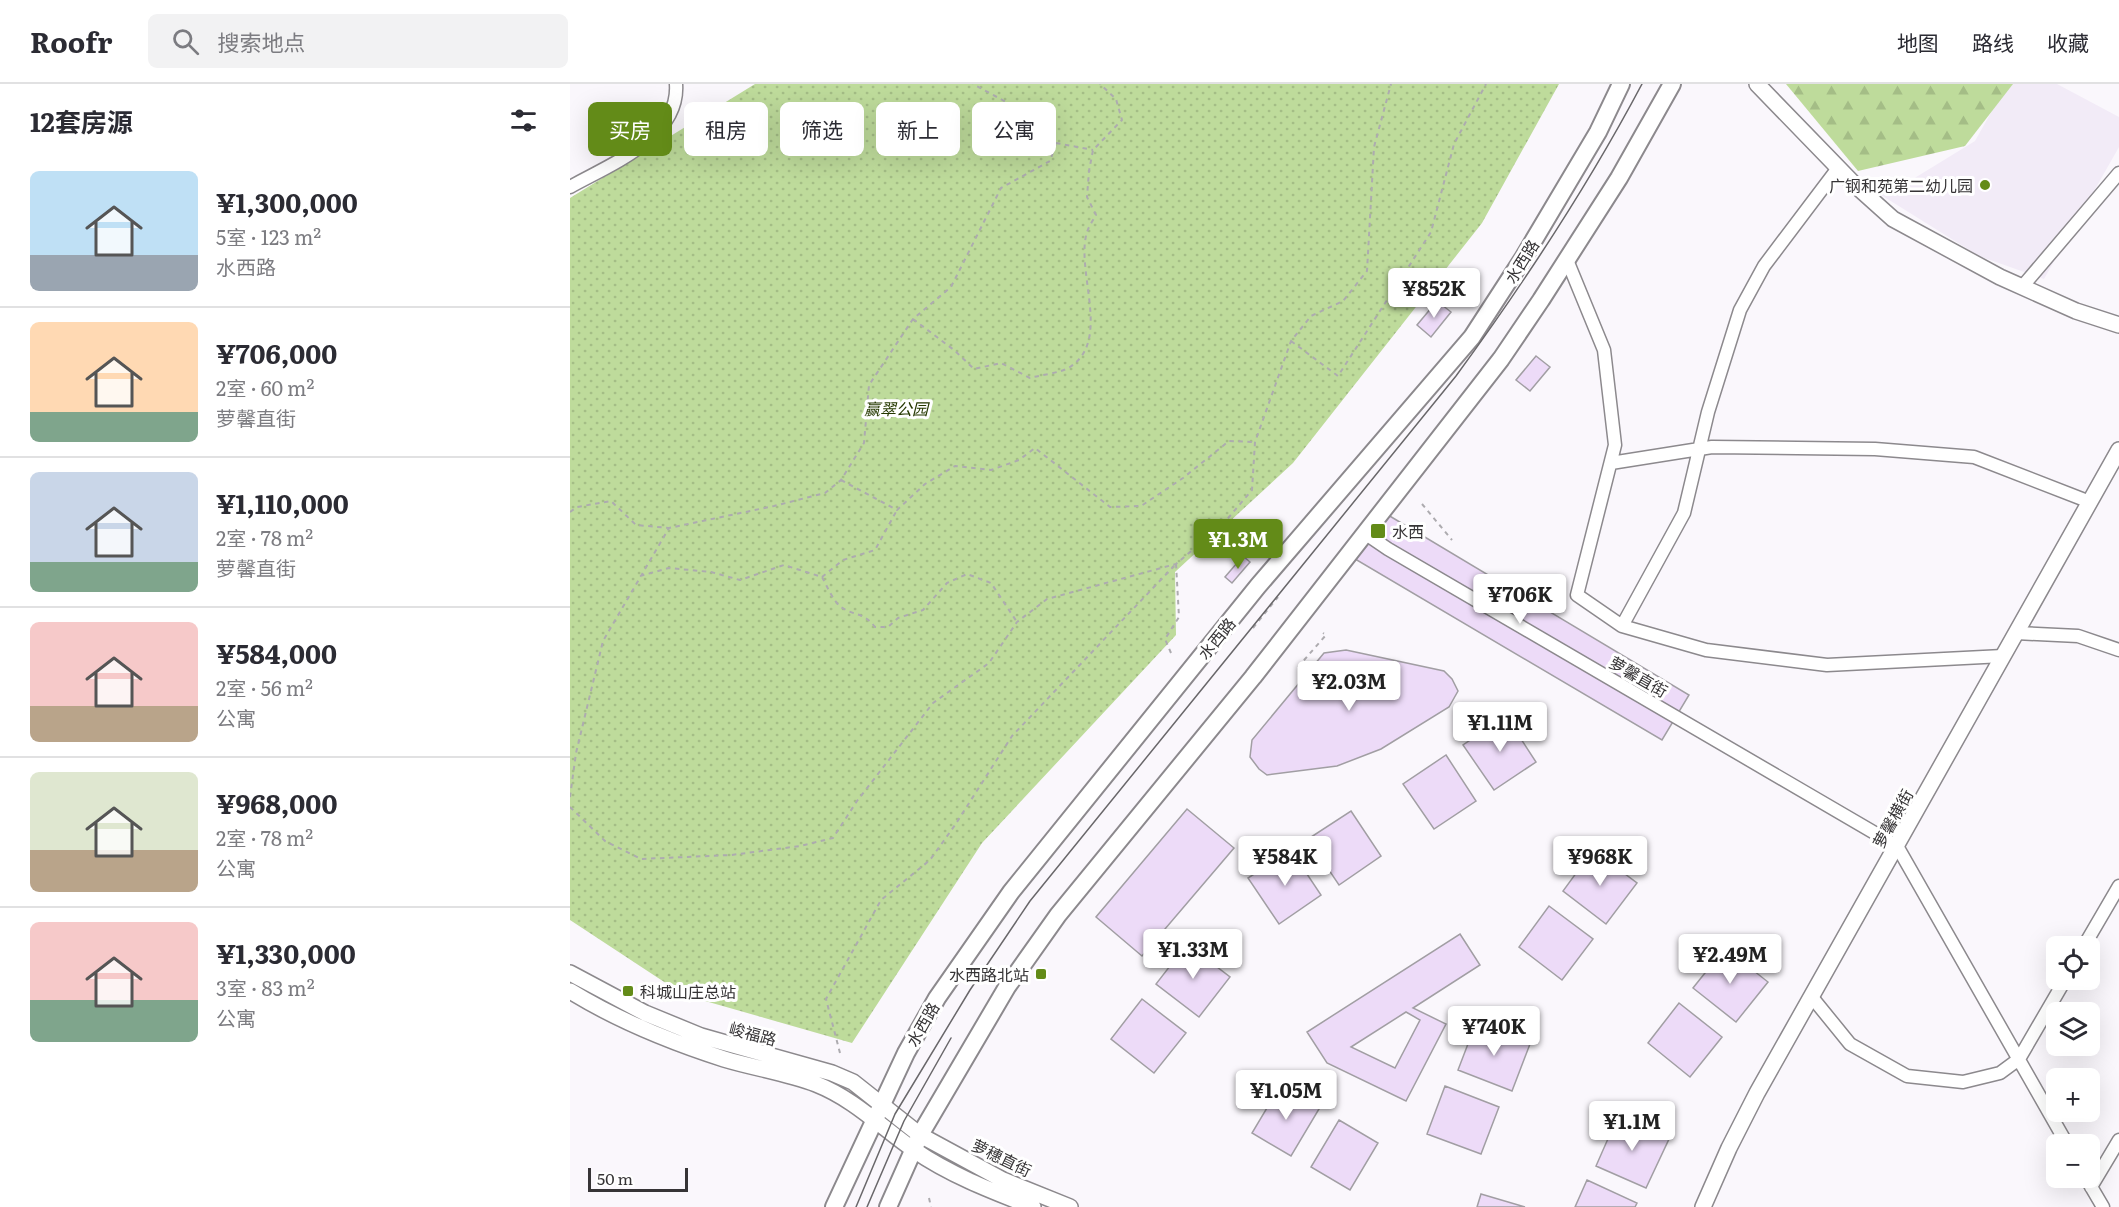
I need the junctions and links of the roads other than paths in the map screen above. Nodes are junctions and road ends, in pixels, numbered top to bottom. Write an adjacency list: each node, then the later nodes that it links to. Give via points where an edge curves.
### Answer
1 (676, 84): 7 (street, via 677,95 664,125 646,144)
2 (1621, 84): 28 (main road, 水西路, via 1565,189 1472,337 1258,586 1011,892 937,998 899,1064)
3 (1672, 84): 8 (main road, via 1619,178)
4 (1757, 84): 5 (street)
5 (1838, 168): 9 (street, via 1893,219); 11 (street, via 1764,266 1740,310)
6 (2119, 172): 9 (street)
7 (570, 187)
8 (1566, 260): 13 (street, via 1604,350 1615,445); 15 (main road, via 1501,359)
9 (2022, 287): 10 (street)
10 (2119, 325)
11 (1699, 449): 13 (street); 14 (street, via 1875,449 1974,458); 16 (street, via 1684,513)
12 (2119, 450): 14 (street, 萝馨横街)
13 (1611, 463): 16 (street, via 1577,595)
14 (2090, 502): 17 (street, 萝馨横街)
15 (1366, 534): 20 (street, 萝馨直街); 31 (main road, via 1058,915 1007,987)
16 (1622, 626): 19 (street, via 1706,650 1827,665)
17 (2016, 633): 18 (street, via 2078,636); 19 (street, 萝馨横街)
18 (2119, 650)
19 (2003, 656): 20 (street, 萝馨横街)
20 (1897, 846): 26 (street, 萝馨横街); 27 (street)
21 (2119, 886): 22 (street)
22 (2090, 936)
23 (570, 973): 28 (street, 峻福路, via 645,1013 701,1036 853,1082)
24 (2059, 990): 27 (street)
25 (570, 991): 28 (street, 峻福路, via 610,1014 678,1043 815,1084)
26 (1811, 996): 27 (street, via 1850,1044 1907,1076 1963,1082 2000,1073); 38 (street, 萝馨横街, via 1743,1120)
27 (2019, 1059): 29 (street)
28 (878, 1111): 31 (street, 峻福路); 34 (main road, 水西路)
29 (2061, 1134)
30 (2119, 1140): 32 (street)
31 (917, 1143): 35 (main road); 36 (street, 萝穗直街, via 961,1177); 37 (street, 萝穗直街)
32 (2100, 1167)
33 (2092, 1188): 39 (street)
34 (834, 1207)
35 (888, 1207)
36 (1033, 1207)
37 (1070, 1207)
38 (1703, 1207)
39 (2103, 1207)

